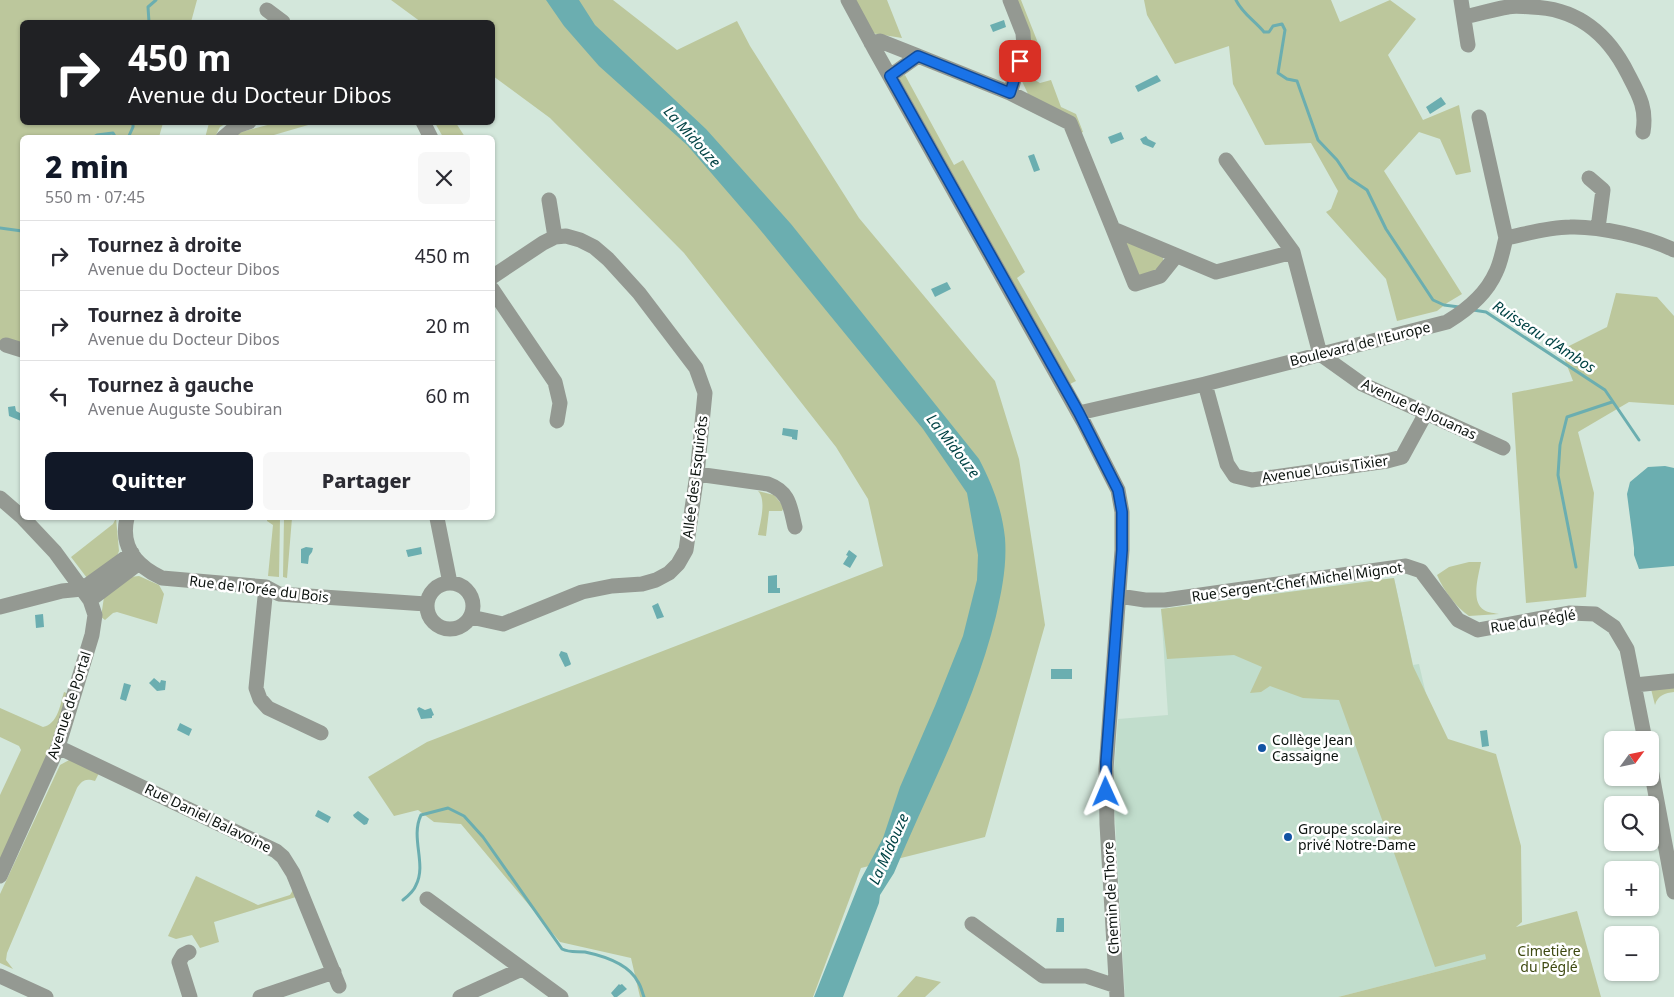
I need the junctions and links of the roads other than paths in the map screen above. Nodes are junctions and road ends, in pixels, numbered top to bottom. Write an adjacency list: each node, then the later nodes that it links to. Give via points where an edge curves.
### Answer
1 (848, 0): 7 (street, Chemin de Thore)
2 (1010, 0): 11 (street, via 1023,33 1024,47)
3 (1461, 0): 5 (street)
4 (267, 10): 6 (street)
5 (1464, 17): 8 (street); 14 (street, via 1510,6 1547,8 1571,15 1596,30 1619,55 1639,96 1646,118)
6 (280, 20)
7 (871, 43): 9 (street, via 880,41); 10 (street, Chemin de Thore)
8 (1468, 45)
9 (918, 56): 10 (street); 11 (street)
10 (890, 76): 32 (street, Chemin de Thore)
11 (1010, 93): 20 (street, via 1070,123)
12 (1479, 117): 22 (street)
13 (240, 125): 15 (street)
14 (1643, 132)
15 (226, 135)
16 (1226, 160): 24 (street)
17 (1589, 178): 19 (street, via 1603,190)
18 (549, 200): 21 (street)
19 (1598, 228): 22 (street, via 1568,227); 23 (street, via 1660,243)
20 (1113, 229): 25 (street); 25 (street, via 1135,284 1160,276)
21 (556, 237): 26 (street); 36 (street, Allée des Esquirôts, via 580,240 608,260 640,293 696,368 705,393)
22 (1506, 238): 30 (street, Boulevard de l'Europe, via 1496,272 1478,300 1462,313 1447,322)
23 (1674, 250)
24 (1293, 252): 25 (street, via 1216,272); 30 (street)
25 (1176, 256)
26 (495, 275)
27 (495, 293): 34 (street, via 556,382 560,403)
28 (6, 345): 29 (street)
29 (20, 349)
30 (1320, 354): 31 (street, Boulevard de l'Europe); 33 (street, Avenue de Jouanas, via 1362,384)
31 (1205, 384): 32 (street, Boulevard de l'Europe); 33 (street, Avenue Louis Tixier, via 1227,464 1235,476 1252,480 1402,457)
32 (1079, 413): 47 (street, Chemin de Thore, via 1118,490 1122,512)
33 (1426, 413): 35 (street, Avenue de Jouanas)
34 (557, 421)
35 (1503, 448)
36 (697, 474): 42 (street, via 776,487 788,501); 50 (street, Allée des Esquirôts, via 686,550 669,574 642,584 582,592 503,624)
37 (0, 498): 38 (street)
38 (20, 515)
39 (26, 520): 46 (street)
40 (127, 520): 43 (street, via 125,541)
41 (437, 520): 44 (street)
42 (794, 527)
43 (135, 558): 45 (street, Rue de l'Orée du Bois, via 147,571 162,578); 46 (street)
44 (450, 582): 48 (street, via 434,589); 50 (street, via 463,586 472,597)
45 (266, 588): 48 (street, Rue de l'Orée du Bois, via 279,594); 55 (street, via 256,688 260,699 268,708)
46 (86, 594): 49 (street, via 62,591); 56 (street, Avenue de Portal, via 94,610 94,625)
47 (1119, 596): 51 (street, Rue Sergent-Chef Michel Mignot, via 1164,600 1406,566 1421,571 1458,620); 66 (street, Chemin de Thore, via 1106,769)
48 (426, 604): 50 (street, via 429,618 440,628 461,627)
49 (0, 607)
50 (471, 617)
51 (1478, 630): 53 (street, Rue du Péglé, via 1569,613 1595,614 1614,627 1627,649)
52 (1674, 681): 53 (street)
53 (1635, 686): 54 (street, Rue du Péglé)
54 (1644, 731)
55 (320, 733)
56 (58, 746): 58 (street, Avenue de Portal); 65 (street, Rue Daniel Balavoine, via 283,857)
57 (1654, 786): 59 (street)
58 (0, 876)
59 (1674, 892)
60 (427, 899): 63 (street)
61 (972, 924): 66 (street, via 1043,976 1086,976)
62 (189, 952): 68 (street, via 179,962)
63 (522, 969): 70 (street); 71 (street)
64 (2, 975): 67 (street)
65 (339, 987): 69 (street)
66 (1116, 991)
67 (46, 997)
68 (190, 997)
69 (260, 997)
70 (460, 997)
71 (561, 997)

